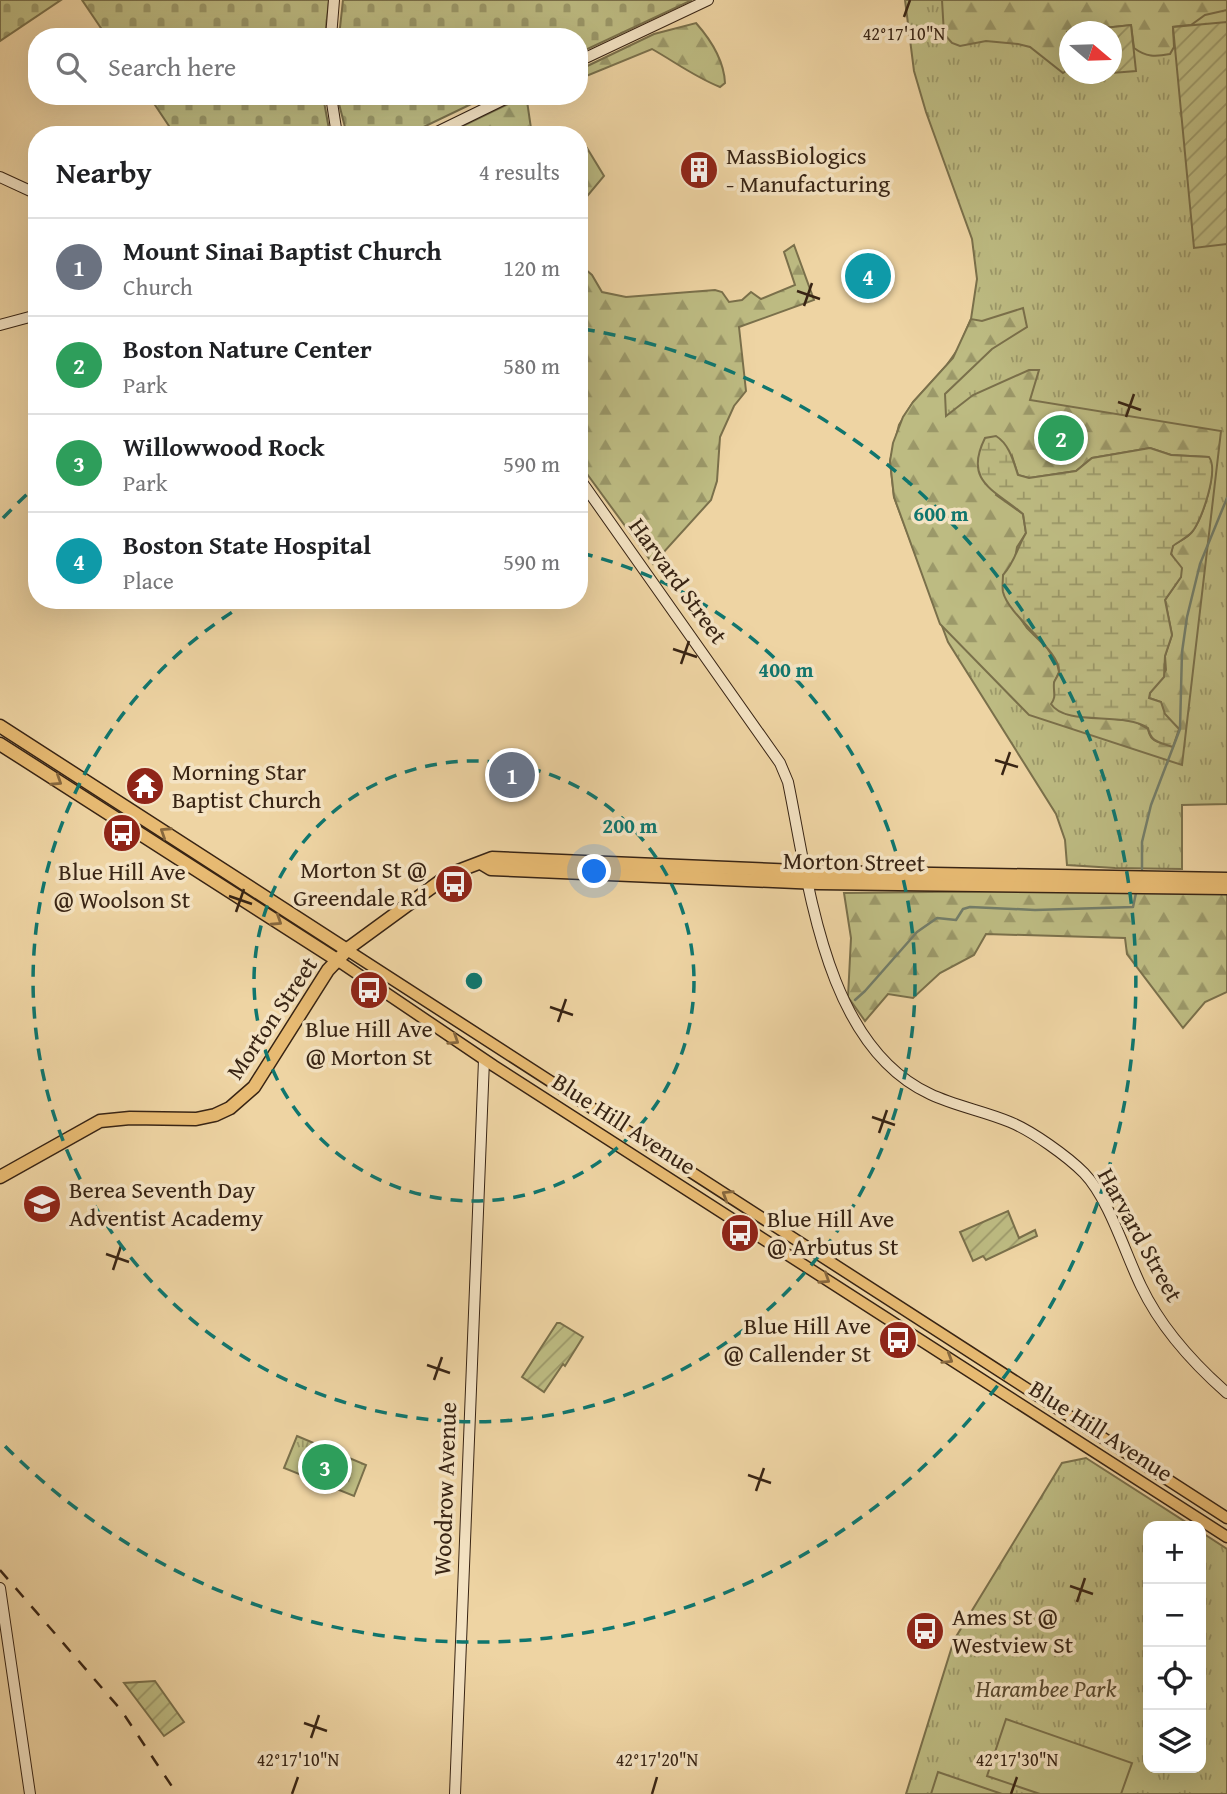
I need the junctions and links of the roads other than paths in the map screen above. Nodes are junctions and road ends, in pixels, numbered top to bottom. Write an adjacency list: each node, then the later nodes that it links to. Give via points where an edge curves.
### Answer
1 (334, 0): 3 (main road)
2 (708, 0): 4 (main road)
3 (332, 28)
4 (588, 57)
5 (332, 105): 7 (main road)
6 (493, 105): 8 (main road)
7 (336, 126)
8 (450, 126)
9 (0, 177): 10 (main road)
10 (28, 190)
11 (28, 317): 12 (main road)
12 (0, 325)
13 (588, 491): 16 (main road, Harvard Street, via 780,763)
14 (0, 726): 18 (highway, Blue Hill Avenue, one-way to 14)
15 (0, 744): 19 (highway, Blue Hill Avenue, one-way to 19)
16 (808, 877): 17 (highway, Morton Street); 18 (highway, Morton Street, via 491,869 481,863 450,874); 29 (main road, Harvard Street, via 837,988 866,1038 916,1087 1014,1123 1083,1172 1098,1193 1155,1311 1186,1352)
17 (1226, 880)
18 (347, 950): 19 (highway, Morton Street); 20 (main road, Blue Hill Avenue)
19 (337, 960): 21 (main road, Blue Hill Avenue, one-way to 21); 26 (highway, Morton Street, via 257,1084 235,1104 196,1119 100,1121)
20 (482, 1037): 21 (main road); 22 (main road, Blue Hill Avenue)
21 (484, 1060): 23 (main road, Blue Hill Avenue); 38 (main road, Woodrow Avenue)
22 (594, 1110): 23 (main road); 24 (main road, Blue Hill Avenue)
23 (582, 1123): 25 (main road, Blue Hill Avenue)
24 (659, 1152): 25 (main road); 27 (main road, Blue Hill Avenue, one-way to 24)
25 (650, 1166): 28 (main road, Blue Hill Avenue, one-way to 28)
26 (1, 1176)
27 (900, 1307): 28 (main road); 30 (main road, Blue Hill Avenue)
28 (890, 1322): 31 (main road, Blue Hill Avenue, one-way to 31)
29 (1227, 1393)
30 (1045, 1400): 31 (main road); 32 (main road, Blue Hill Avenue)
31 (1036, 1415): 33 (main road, Blue Hill Avenue)
32 (1081, 1423): 33 (main road); 34 (main road, Blue Hill Avenue)
33 (1071, 1438): 35 (main road, Blue Hill Avenue)
34 (1227, 1518)
35 (1227, 1537)
36 (0, 1590): 37 (main road)
37 (30, 1794)
38 (454, 1794)

